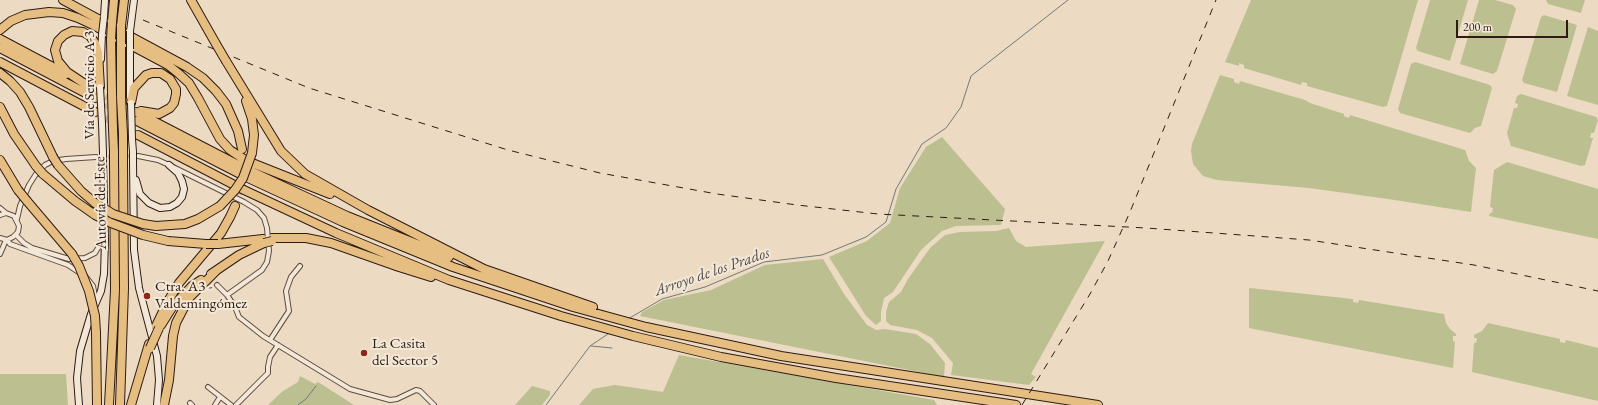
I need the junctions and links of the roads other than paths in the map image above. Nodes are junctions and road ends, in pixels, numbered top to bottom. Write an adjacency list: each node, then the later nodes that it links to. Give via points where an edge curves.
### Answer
1 (63, 0): 20 (highway, via 203,78 226,104 238,131)
2 (105, 0): 13 (main road, Vía de Servicio A-3, bridge)
3 (114, 0): 56 (highway, Autovía del Este, bridge, via 111,39 115,290)
4 (124, 0): 57 (highway, Autovía del Este, bridge, via 121,44 124,288)
5 (134, 0): 16 (main road, bridge, via 130,31 130,95)
6 (191, 0): 12 (highway, bridge)
7 (0, 30): 31 (highway, via 11,21 37,12 63,13 93,25 168,65 189,83 220,139 230,150 248,161)
8 (0, 39): 13 (highway)
9 (0, 48): 14 (highway)
10 (0, 62): 17 (highway)
11 (0, 73): 12 (highway, bridge, via 20,92 53,157 77,187 113,214 143,224 164,226 185,224 220,206 236,190 243,178 252,153 254,135 250,108)
12 (234, 74): 31 (highway, via 273,138 291,162 321,184)
13 (95, 87): 13 (highway, via 67,72 58,61 55,50 58,41 72,31 83,32 95,43 98,52); 35 (main road, Vía de Servicio A-3, bridge, via 102,123)
14 (95, 98)
15 (0, 107): 39 (highway, bridge, via 21,145 43,174 95,215 143,235 168,241 218,244)
16 (135, 108): 16 (highway, via 134,88 146,75 161,74 170,79 176,89 174,103 170,108 159,114); 19 (main road, bridge); 42 (highway, via 246,169 347,216)
17 (95, 112)
18 (137, 120): 47 (highway, via 246,177 343,222 453,267)
19 (135, 137): 24 (main road, bridge); 44 (highway, via 336,233)
20 (242, 149)
21 (138, 156): 25 (street)
22 (96, 157): 28 (street, via 66,159 45,165 36,174)
23 (0, 160): 27 (highway)
24 (133, 161): 25 (main road, via 140,194 148,203 160,208 177,203 184,189 178,173); 59 (main road, via 134,250 139,288 156,356 159,380)
25 (169, 165): 46 (street, via 244,202 264,218 269,251 267,262 262,270)
26 (0, 168): 27 (highway)
27 (18, 190): 55 (highway, bridge, via 72,254 89,291 96,333)
28 (20, 206): 32 (street); 34 (street)
29 (235, 206): 49 (highway, via 220,232 168,301)
30 (0, 208): 32 (street)
31 (368, 210): 42 (highway)
32 (8, 214): 33 (street); 34 (street)
33 (0, 215)
34 (17, 219): 36 (street, via 19,229)
35 (104, 228): 36 (street, via 101,243 95,253 77,259 59,257 28,246); 48 (main road, Vía de Servicio A-3, via 104,274 101,292)
36 (16, 235): 38 (street)
37 (0, 238): 38 (street)
38 (6, 240): 40 (street); 48 (street, via 16,247 68,265 86,277 93,286 95,296)
39 (268, 240): 43 (highway); 44 (highway, via 306,238 331,243 399,267)
40 (0, 254)
41 (300, 266): 50 (street, via 291,277 286,291 289,310)
42 (484, 269): 47 (highway)
43 (216, 271): 49 (highway, via 192,286); 60 (highway, via 188,298 176,323)
44 (449, 280): 65 (highway, via 560,316 721,357 828,377)
45 (217, 285): 46 (street)
46 (227, 295): 50 (street, via 239,317)
47 (576, 305): 66 (highway, via 646,327 781,356)
48 (91, 314): 54 (main road, Vía de Servicio A-3, via 77,364)
49 (158, 327): 58 (highway, via 149,346)
50 (270, 340): 51 (street)
51 (278, 345): 63 (street, via 270,357 268,373); 64 (street, via 350,389 390,400 416,390)
52 (208, 387): 53 (street)
53 (220, 397): 61 (street); 62 (street)
54 (79, 405)
55 (95, 405)
56 (110, 405)
57 (120, 405)
58 (131, 405)
59 (157, 405)
60 (164, 405)
61 (215, 405)
62 (231, 405)
63 (236, 405)
64 (434, 405)
65 (1016, 405)
66 (1098, 405)

